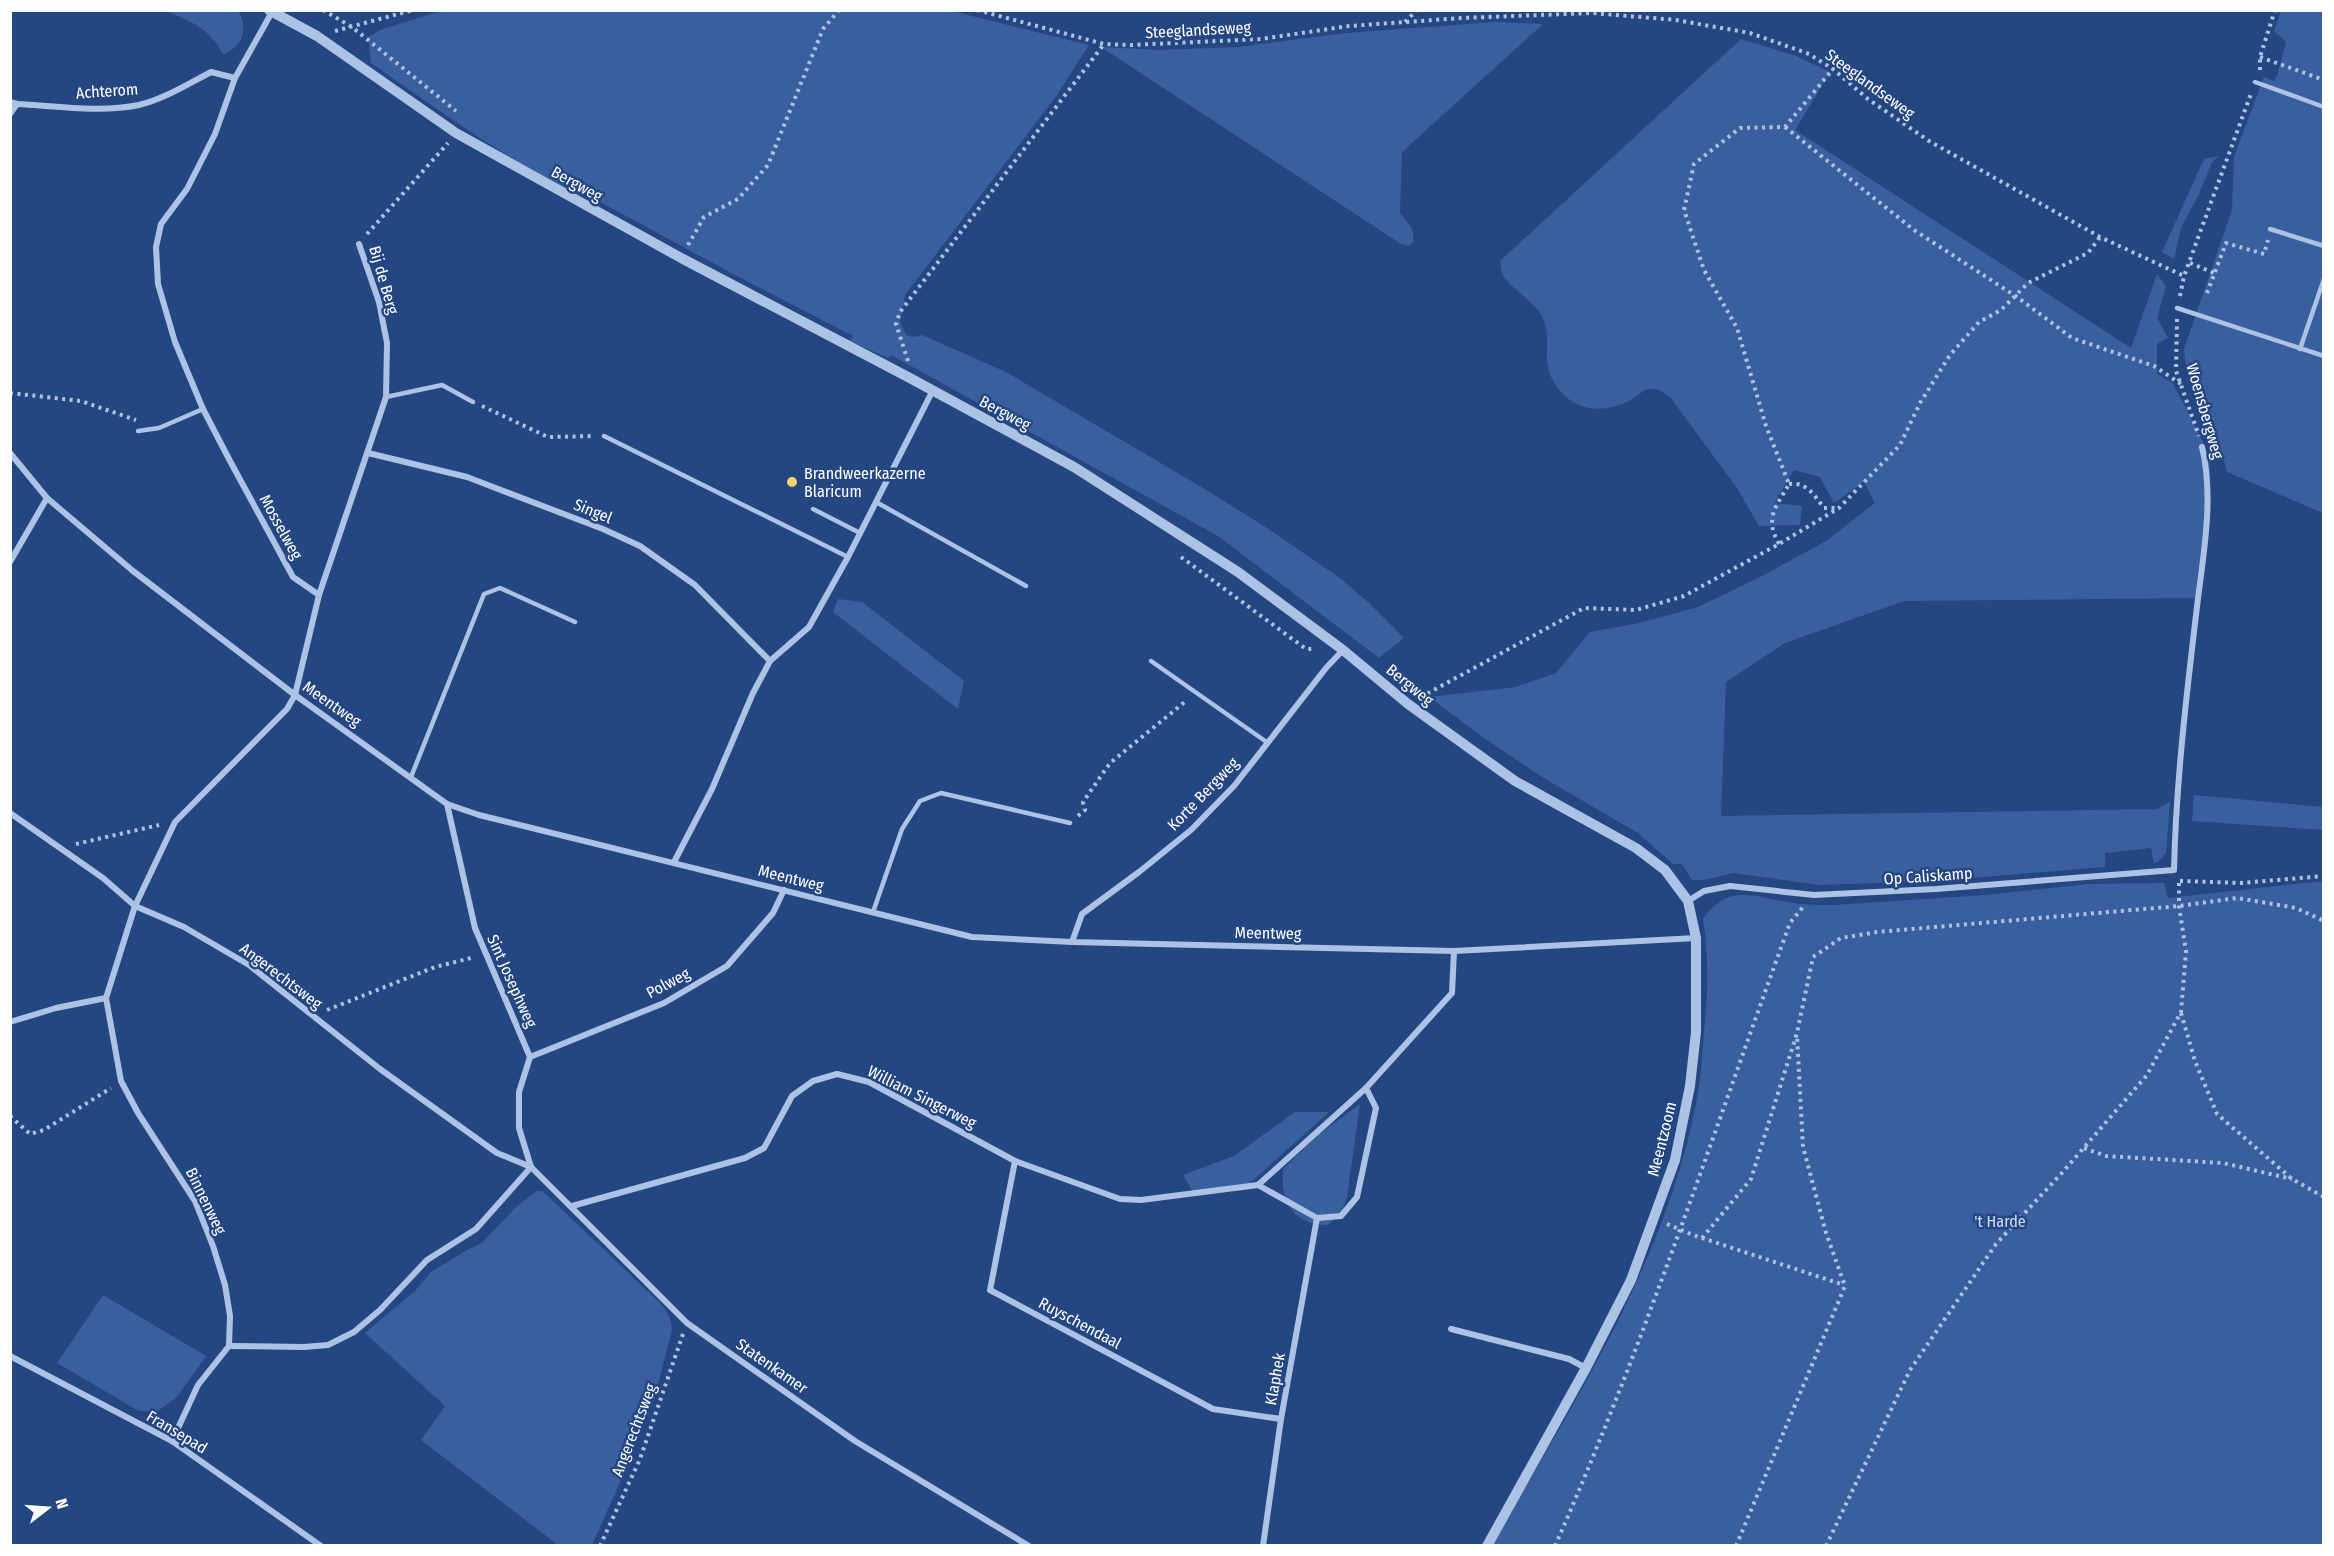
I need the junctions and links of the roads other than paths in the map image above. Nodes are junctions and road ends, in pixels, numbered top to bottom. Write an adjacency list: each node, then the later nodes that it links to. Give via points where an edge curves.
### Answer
1 (270, 11): 2 (street, Mosselweg); 14 (street, Bergweg, via 317,36 456,134)
2 (235, 78): 4 (street, Achterom, via 211,72 138,105 96,108); 17 (street, Mosselweg, via 215,134 187,189 160,224 156,247 158,284 175,342)
3 (2255, 82): 5 (lane)
4 (14, 103): 6 (street)
5 (2324, 107)
6 (10, 114)
7 (2270, 229): 9 (lane)
8 (359, 244): 15 (street, Bij de Berg, via 379,302 387,343)
9 (2324, 246)
10 (2324, 279): 12 (lane)
11 (2177, 308): 12 (lane)
12 (2300, 349): 13 (lane)
13 (2324, 356)
14 (932, 392): 24 (street); 32 (street, Bergweg, via 1074,467 1238,572)
15 (386, 397): 16 (lane, via 442,385); 22 (street, Bij de Berg)
16 (473, 402)
17 (203, 409): 18 (lane, via 159,428); 30 (street, Mosselweg, via 293,577)
18 (138, 431)
19 (604, 436): 27 (lane)
20 (2202, 447): 42 (street, Woensbergweg, via 2207,469 2206,523 2180,768)
21 (10, 453): 23 (street, Meentweg)
22 (368, 453): 30 (street, Bij de Berg); 33 (street, Singel, via 467,477 640,546 695,585)
23 (47, 498): 28 (street); 35 (street, Meentweg, via 133,572)
24 (876, 502): 26 (street); 29 (lane)
25 (813, 509): 26 (lane)
26 (860, 533): 27 (street)
27 (848, 557): 33 (street, via 809,627)
28 (10, 562)
29 (1026, 586)
30 (319, 595): 35 (street)
31 (575, 622): 37 (lane, via 500,588 484,594)
32 (1343, 650): 36 (street, Korte Bergweg); 44 (street, Bergweg, via 1408,704 1515,781 1636,848 1665,870)
33 (770, 661): 41 (street)
34 (1151, 661): 36 (lane)
35 (295, 694): 37 (street, Meentweg); 45 (street, via 287,709 174,822)
36 (1268, 743): 48 (street, Korte Bergweg, via 1234,786 1191,830 1082,914)
37 (411, 777): 38 (street, Meentweg)
38 (447, 804): 41 (street, Meentweg); 52 (street, Sint Josephweg, via 475,928)
39 (10, 813): 45 (street, Angerechtsweg, via 103,878)
40 (1070, 823): 46 (lane, via 940,793 921,801 902,829)
41 (674, 862): 43 (street, Meentweg)
42 (2174, 870): 44 (street, Op Caliskamp, via 1936,890 1814,895 1730,886 1704,891)
43 (784, 890): 46 (street, Meentweg); 52 (street, Polweg, via 773,913 727,966 664,1002)
44 (1688, 901): 47 (street, Meentzoom)
45 (135, 906): 50 (street); 55 (street, Angerechtsweg, via 184,927 249,965 380,1069 497,1153)
46 (873, 912): 48 (street, Meentweg, via 972,937)
47 (1696, 938): 49 (street, Meentweg); 62 (street, Meentzoom, via 1696,1032 1675,1160 1631,1280)
48 (1072, 942): 49 (street, Meentweg)
49 (1454, 951): 53 (street, via 1452,993)
50 (106, 998): 51 (street); 60 (street, Binnenweg, via 121,1082 195,1201 213,1246 230,1316)
51 (10, 1022)
52 (530, 1057): 55 (street, via 519,1092 519,1128)
53 (1366, 1088): 56 (street); 58 (street, via 1376,1108 1357,1197 1341,1216)
54 (1015, 1161): 56 (street, William Singerweg, via 1120,1199 1141,1200); 57 (street, William Singerweg, via 869,1082 837,1074 813,1081 792,1096 764,1148 745,1158); 63 (street, Ruyschendaal, via 990,1290 1213,1409)
55 (531, 1167): 57 (street, Statenkamer); 60 (street, via 476,1229 427,1260 354,1332 328,1345)
56 (1258, 1185): 58 (street)
57 (572, 1206): 66 (street, Statenkamer, via 687,1323 855,1441)
58 (1317, 1218): 63 (street, Klaphek)
59 (1450, 1329): 62 (street, via 1569,1359)
60 (229, 1346): 64 (street, via 198,1385)
61 (10, 1356): 64 (street, Fransepad)
62 (1586, 1368): 68 (street, Meentzoom)
63 (1281, 1419): 67 (street, Klaphek)
64 (172, 1441): 65 (street, Fransepad)
65 (321, 1545)
66 (1029, 1545)
67 (1263, 1545)
68 (1487, 1545)

